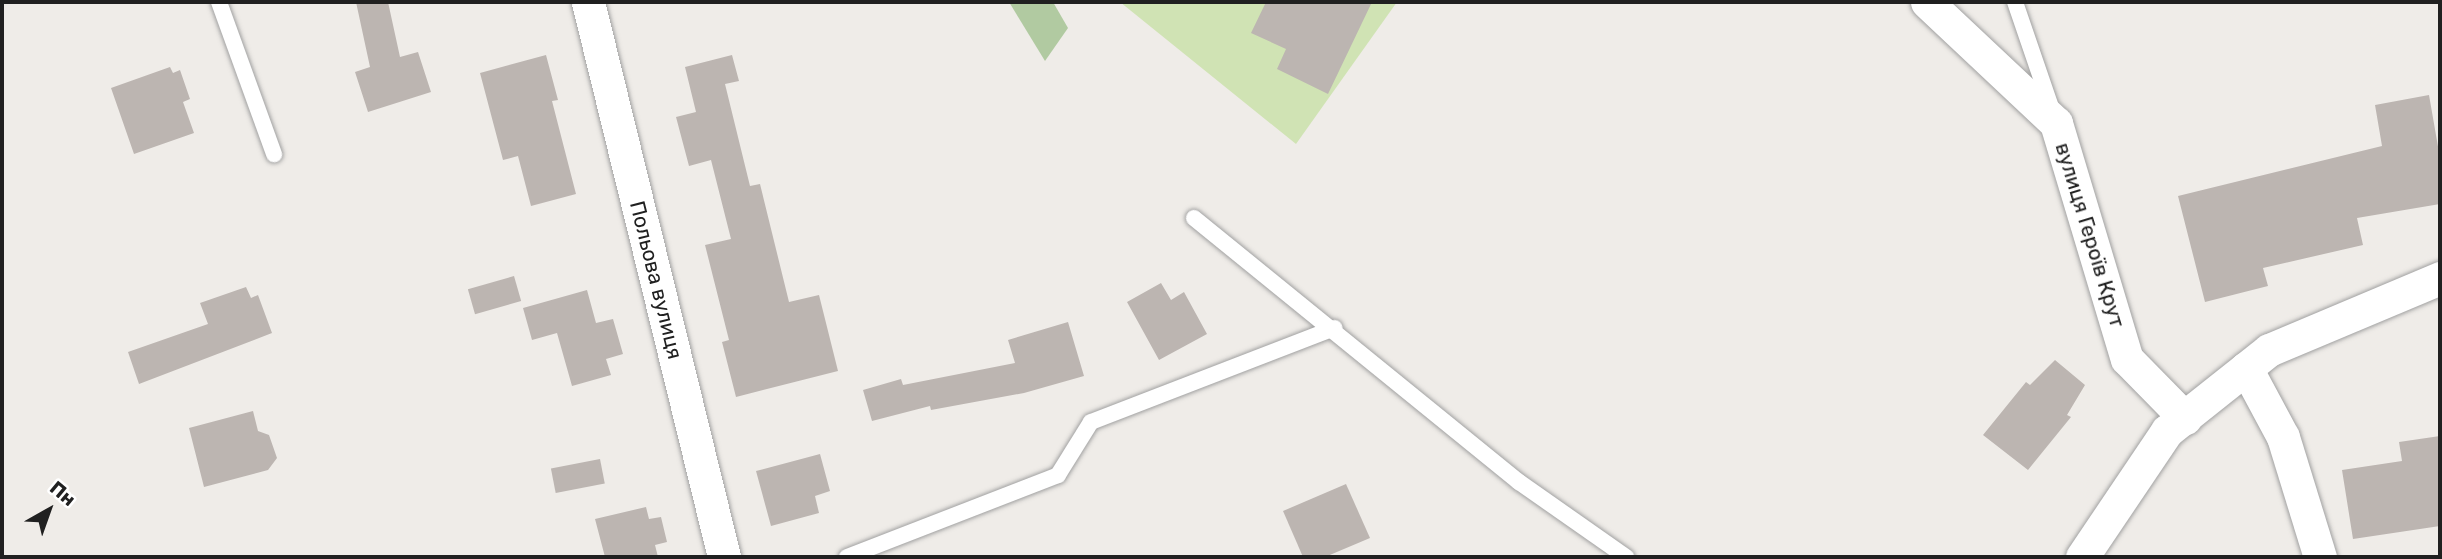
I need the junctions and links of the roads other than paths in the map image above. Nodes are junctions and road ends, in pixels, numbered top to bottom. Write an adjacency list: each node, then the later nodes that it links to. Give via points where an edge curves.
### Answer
1 (219, 2): 6 (lane)
2 (588, 2): 12 (street, Польова вулиця)
3 (1927, 2): 5 (street, вулиця Героїв Крут)
4 (2015, 2): 5 (lane)
5 (2056, 122): 11 (street, вулиця Героїв Крут, via 2127,359)
6 (274, 154)
7 (1194, 218): 9 (lane)
8 (2440, 278): 10 (street, via 2269,350)
9 (1334, 328): 13 (lane, via 1091,422 1058,475); 14 (lane, via 1518,482)
10 (2246, 368): 11 (street); 16 (street, via 2283,437)
11 (2185, 418): 15 (street, via 2167,431)
12 (724, 557)
13 (847, 557)
14 (1626, 557)
15 (2082, 557)
16 (2320, 557)

